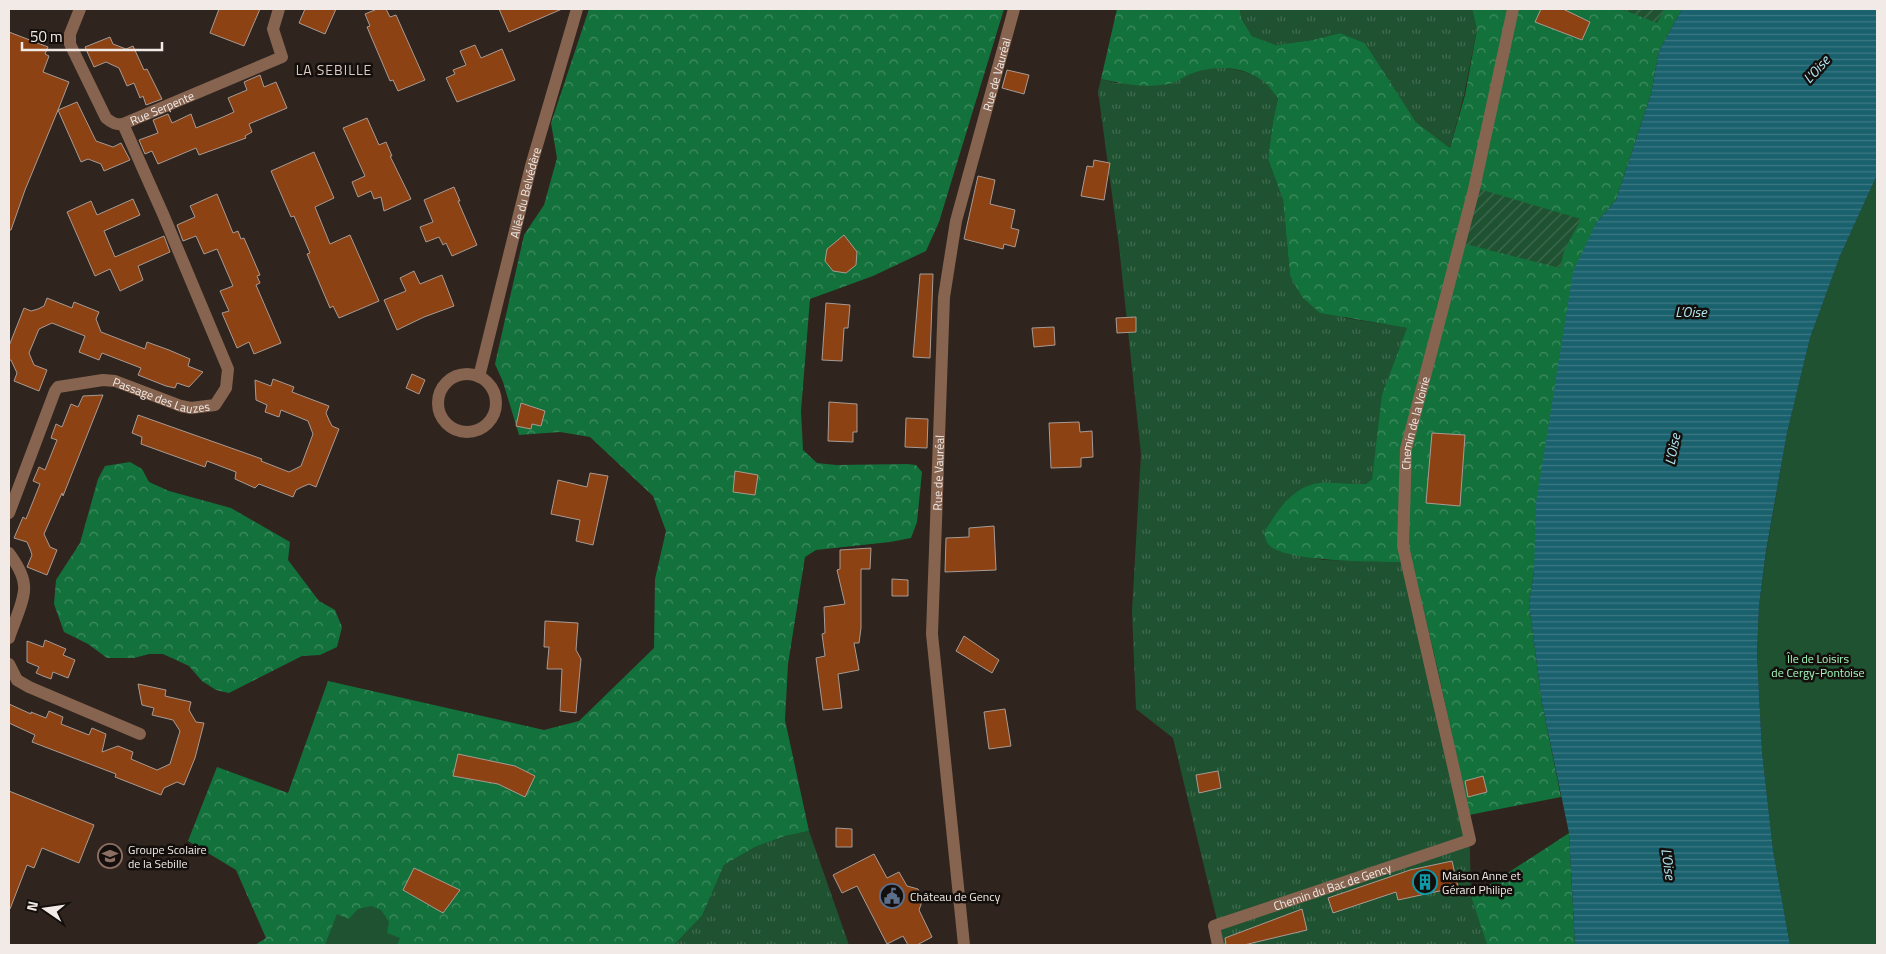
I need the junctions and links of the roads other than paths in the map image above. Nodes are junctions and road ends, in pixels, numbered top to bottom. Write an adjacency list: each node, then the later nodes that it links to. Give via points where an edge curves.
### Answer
1 (80, 9): 6 (street, Rue Serpente, via 70,34 70,44 106,118 111,123)
2 (279, 9): 6 (street, Rue Serpente, via 273,29 282,56)
3 (577, 9): 7 (street, Allée du Belvédère, via 531,166)
4 (1014, 9): 14 (street, Rue de Vauréal, via 956,221 944,296 932,634)
5 (1513, 9): 13 (street, Chemin de la Voirie, via 1474,189 1406,449 1403,546)
6 (123, 124): 8 (street, Passage des Lauzes, via 228,369 226,388 215,405 191,408 115,381 58,387)
7 (479, 377): 7 (street, via 461,375 452,379 440,393 440,412 444,420 459,431 476,431 489,422 496,408 494,392)
8 (9, 513)
9 (9, 553): 10 (street, via 21,573 24,589)
10 (9, 638)
11 (9, 664): 12 (street, via 17,680 29,687)
12 (140, 734)
13 (1470, 840): 15 (street, Chemin du Bac de Gency, via 1214,926)
14 (964, 945)
15 (1218, 945)

